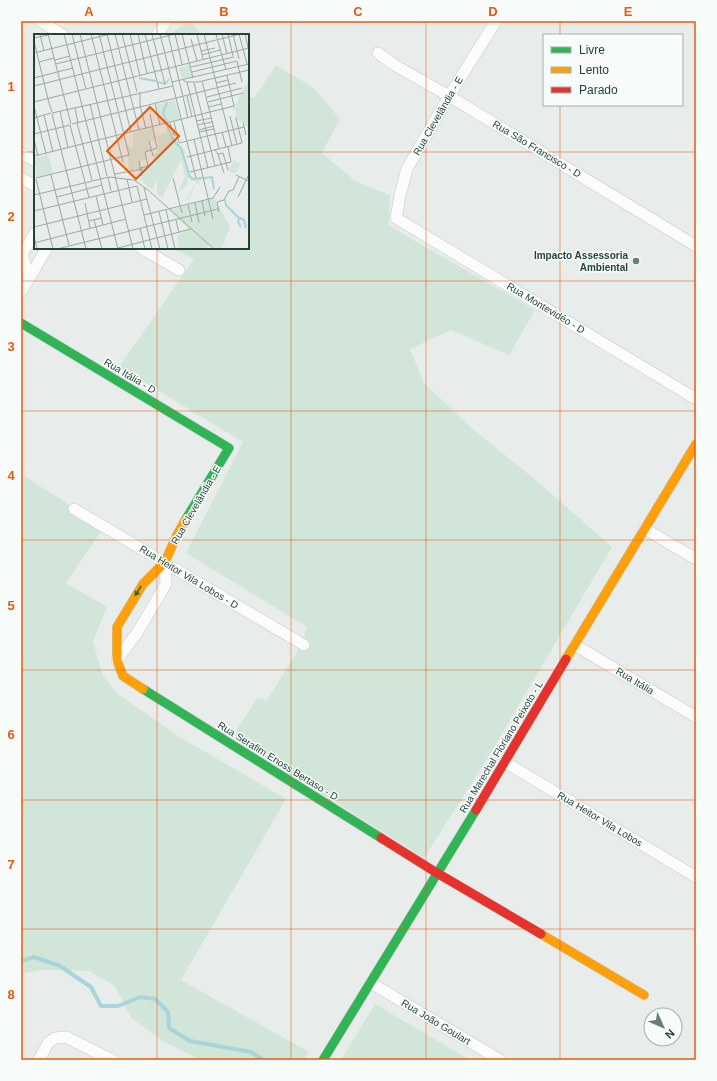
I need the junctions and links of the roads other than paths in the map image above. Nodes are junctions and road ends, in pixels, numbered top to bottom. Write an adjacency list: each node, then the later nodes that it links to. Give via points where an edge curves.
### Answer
1 (40, 21): 4 (street)
2 (166, 21): 5 (street)
3 (496, 21): 7 (street, Rua Clevelândia - E)
4 (60, 34)
5 (157, 34)
6 (378, 53): 7 (street, Rua São Francisco - D)
7 (449, 96): 12 (street, Rua Clevelândia - E, via 407,169); 14 (street, Rua São Francisco - D)
8 (21, 153): 9 (street)
9 (34, 160)
10 (21, 178): 11 (street)
11 (34, 185)
12 (396, 218): 21 (street, Rua Montevidéo - D)
13 (34, 235): 18 (street, via 22,254)
14 (696, 246)
15 (46, 249): 18 (street)
16 (142, 249): 17 (street)
17 (179, 270)
18 (29, 278): 19 (street)
19 (21, 292)
20 (21, 323): 23 (street, Rua Itália - D)
21 (696, 399)
22 (696, 444): 25 (street, Rua Marechal Floriano Peixoto - L)
23 (229, 448): 27 (street, Rua Clevelândia - E, via 177,535)
24 (74, 508): 27 (street, Rua Heitor Vila Lobos - D)
25 (645, 529): 26 (street); 29 (street, Rua Marechal Floriano Peixoto - L)
26 (696, 559)
27 (165, 562): 28 (street, Rua Heitor Vila Lobos - D); 30 (street, Rua Clevelândia - E, via 166,584 137,633); 30 (street, Rua Clevelândia - E, one-way to 30, via 143,584 117,627)
28 (304, 645)
29 (575, 645): 31 (street, Rua Itália); 32 (street, Rua Marechal Floriano Peixoto - L)
30 (117, 660): 33 (street, Rua Serafim Enoss Bertaso - D, via 123,676 145,691)
31 (696, 717)
32 (505, 762): 33 (street, Rua Marechal Floriano Peixoto - L); 34 (street, Rua Heitor Vila Lobos)
33 (437, 872): 35 (street, Rua Marechal Floriano Peixoto - L); 36 (street, Rua Serafim Enoss Bertaso - D)
34 (696, 877)
35 (371, 983): 39 (street, Rua Marechal Floriano Peixoto - L); 40 (street, Rua João Goulart)
36 (644, 995)
37 (39, 1060): 38 (street, via 48,1043 55,1038 66,1037)
38 (112, 1060)
39 (323, 1060)
40 (500, 1060)

